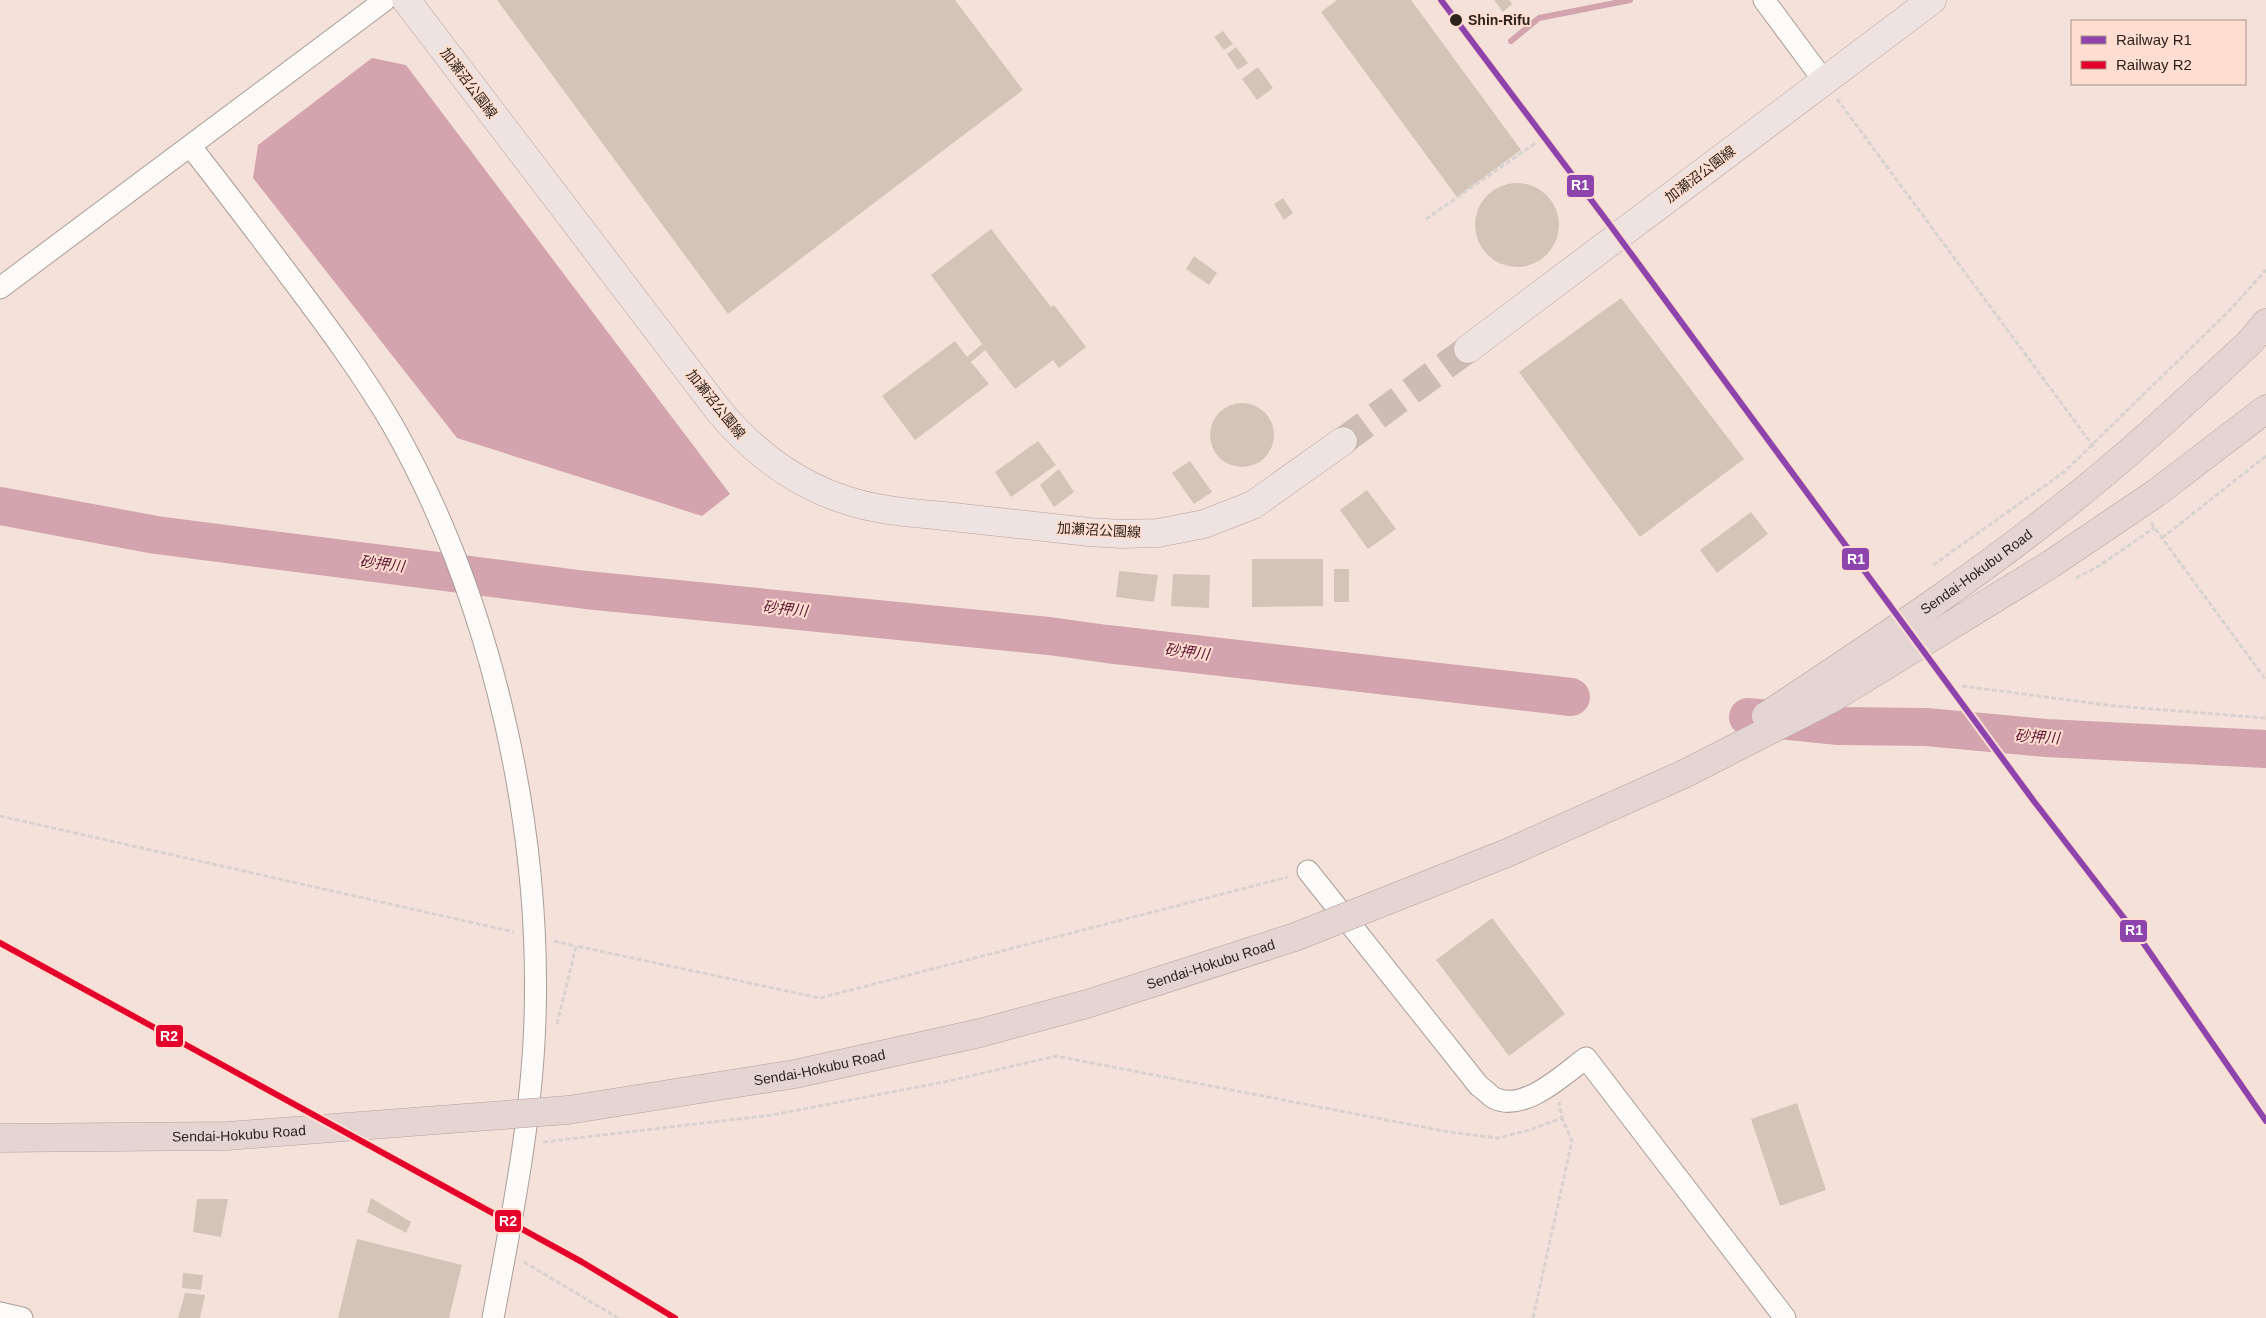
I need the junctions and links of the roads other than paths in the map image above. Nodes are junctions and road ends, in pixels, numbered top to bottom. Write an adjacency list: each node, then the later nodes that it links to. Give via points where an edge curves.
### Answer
1 (385, 0): 6 (street)
2 (406, 0): 12 (main road, 加瀬沼公園線, via 719,411 748,444 807,484 831,495 878,508 1089,532 1158,532 1204,524 1253,505)
3 (1764, 0): 5 (street)
4 (1932, 0): 5 (main road, 加瀬沼公園線)
5 (1824, 81): 9 (main road, 加瀬沼公園線)
6 (191, 146): 7 (street); 19 (street, via 349,355 392,425 445,532 485,646 525,824 535,937 534,1040 506,1250)
7 (0, 288)
8 (2261, 330): 14 (highway, Sendai-Hokubu Road, bridge, via 2180,408 2030,532 1745,730)
9 (1468, 349)
10 (2266, 409): 13 (highway)
11 (2266, 418): 13 (highway, via 2213,459)
12 (1343, 441)
13 (2156, 493): 14 (highway, Sendai-Hokubu Road, bridge, via 2051,564 1832,699 1684,774)
14 (1600, 811): 16 (highway, Sendai-Hokubu Road, bridge, via 1398,897 1194,971 980,1032 796,1074 568,1110 401,1124 227,1136)
15 (1308, 872): 20 (street, via 1484,1090 1495,1098 1513,1102 1537,1094 1586,1058)
16 (0, 1138)
17 (0, 1313): 18 (street)
18 (22, 1318)
19 (492, 1318)
20 (1785, 1318)

